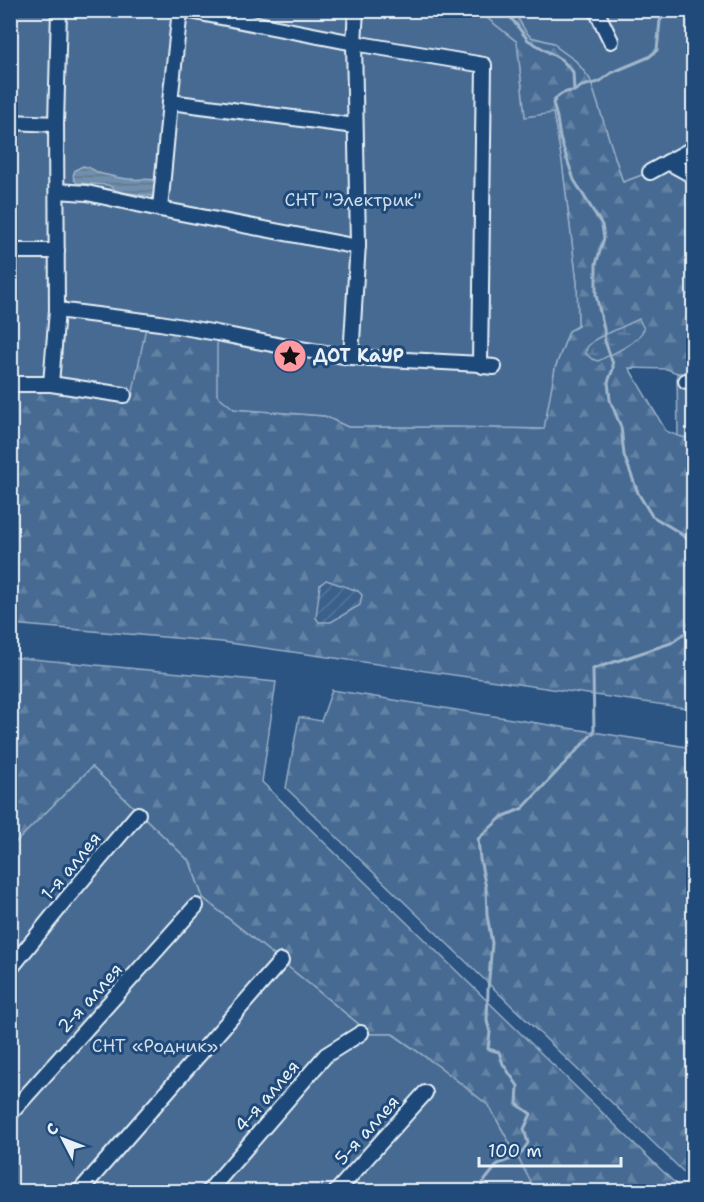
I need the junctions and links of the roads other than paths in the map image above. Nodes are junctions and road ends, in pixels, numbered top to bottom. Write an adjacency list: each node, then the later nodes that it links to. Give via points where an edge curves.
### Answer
1 (59, 10): 10 (street)
2 (180, 10): 8 (street)
3 (185, 10): 7 (street)
4 (356, 10): 7 (street)
5 (596, 10): 6 (street)
6 (611, 41)
7 (354, 43): 11 (street); 23 (street, via 484,64)
8 (170, 102): 11 (street); 17 (street)
9 (10, 122): 10 (street)
10 (56, 124): 16 (street)
11 (355, 126): 18 (street)
12 (693, 148): 13 (street)
13 (668, 162): 14 (street); 15 (street)
14 (650, 172)
15 (693, 172)
16 (57, 190): 17 (street); 20 (street)
17 (160, 209): 18 (street)
18 (358, 248): 22 (street)
19 (10, 251): 20 (street)
20 (57, 251): 21 (street)
21 (57, 310): 22 (street, via 160,323); 26 (street)
22 (351, 357): 23 (street)
23 (480, 364): 24 (street)
24 (494, 367)
25 (10, 384): 26 (street)
26 (51, 384): 27 (street)
27 (124, 395)
28 (138, 814): 31 (street, 1-я аллея)
29 (195, 906): 34 (street, 2-я аллея)
30 (281, 960): 35 (street)
31 (10, 969)
32 (361, 1034): 36 (street, 4-я аллея, via 326,1055)
33 (425, 1093): 37 (street, 5-я аллея)
34 (10, 1114)
35 (79, 1191)
36 (208, 1191)
37 (336, 1191)

